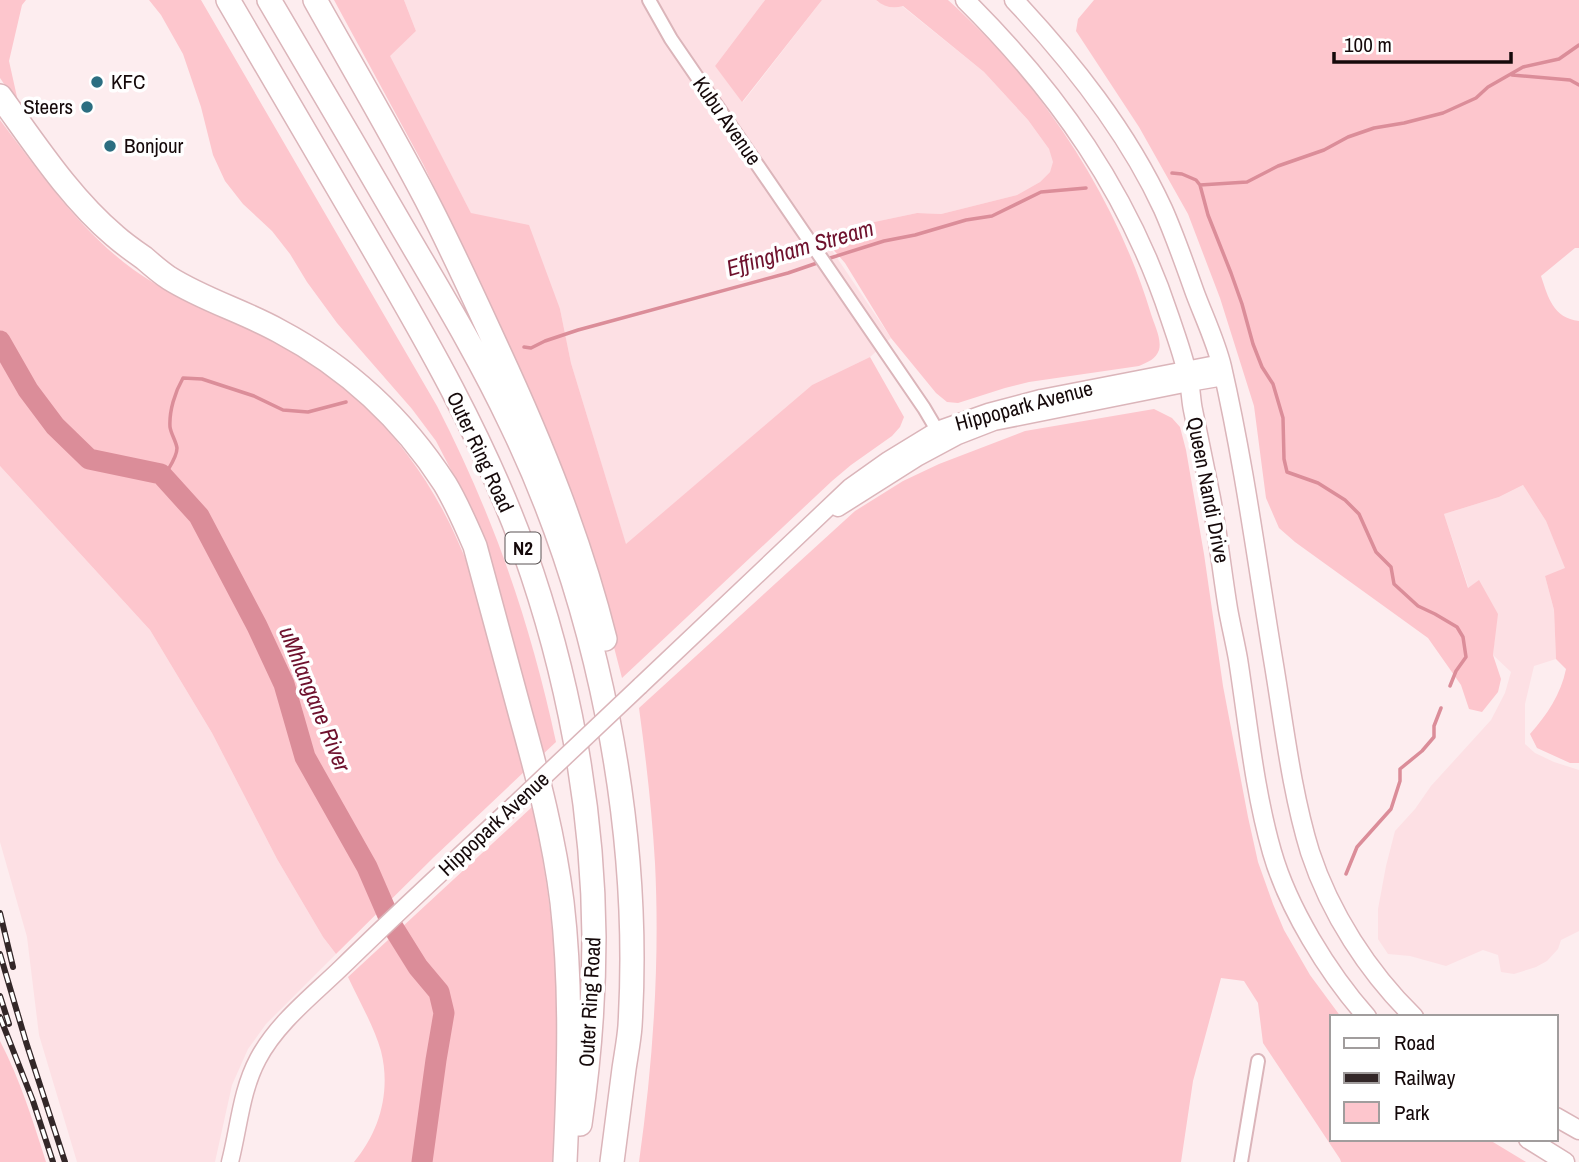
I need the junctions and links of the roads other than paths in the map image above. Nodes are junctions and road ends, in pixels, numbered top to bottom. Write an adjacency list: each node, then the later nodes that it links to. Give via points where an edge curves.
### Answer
1 (228, 0): 20 (highway, Outer Ring Road / N2, via 421,330 476,437 539,597 566,699 584,803 592,887 592,999)
2 (270, 0): 13 (highway, Outer Ring Road / N2, via 488,377 513,426 571,574 615,761 628,869)
3 (315, 0): 13 (highway, via 426,199 473,296 558,488 593,589 609,653 635,824 639,960)
4 (649, 0): 10 (street, Kubu Avenue, via 671,39 924,408)
5 (965, 0): 9 (main road, Queen Nandi Drive, via 1054,98 1096,161 1152,271)
6 (1014, 0): 8 (main road, Queen Nandi Drive, via 1074,68 1144,173 1163,209)
7 (0, 96): 19 (highway, via 57,173 113,234 168,277 312,349 372,395 425,456 461,515 479,559 555,857 569,1008)
8 (1222, 370): 9 (street, Hippopark Avenue); 12 (main road, Queen Nandi Drive, via 1300,817 1339,918 1381,980)
9 (1188, 377): 10 (street, Hippopark Avenue); 11 (main road, Queen Nandi Drive, via 1273,854 1315,947)
10 (939, 437): 18 (street, Hippopark Avenue, bridge, via 888,460 850,487 287,1020 258,1059 248,1083)
11 (1365, 1015)
12 (1412, 1015)
13 (630, 1028): 21 (highway, Outer Ring Road / N2)
14 (1258, 1061): 22 (street)
15 (1558, 1118): 16 (main road)
16 (1579, 1130)
17 (1531, 1141): 23 (main road)
18 (230, 1162)
19 (565, 1162)
20 (575, 1162)
21 (611, 1162)
22 (1241, 1162)
23 (1565, 1162)

